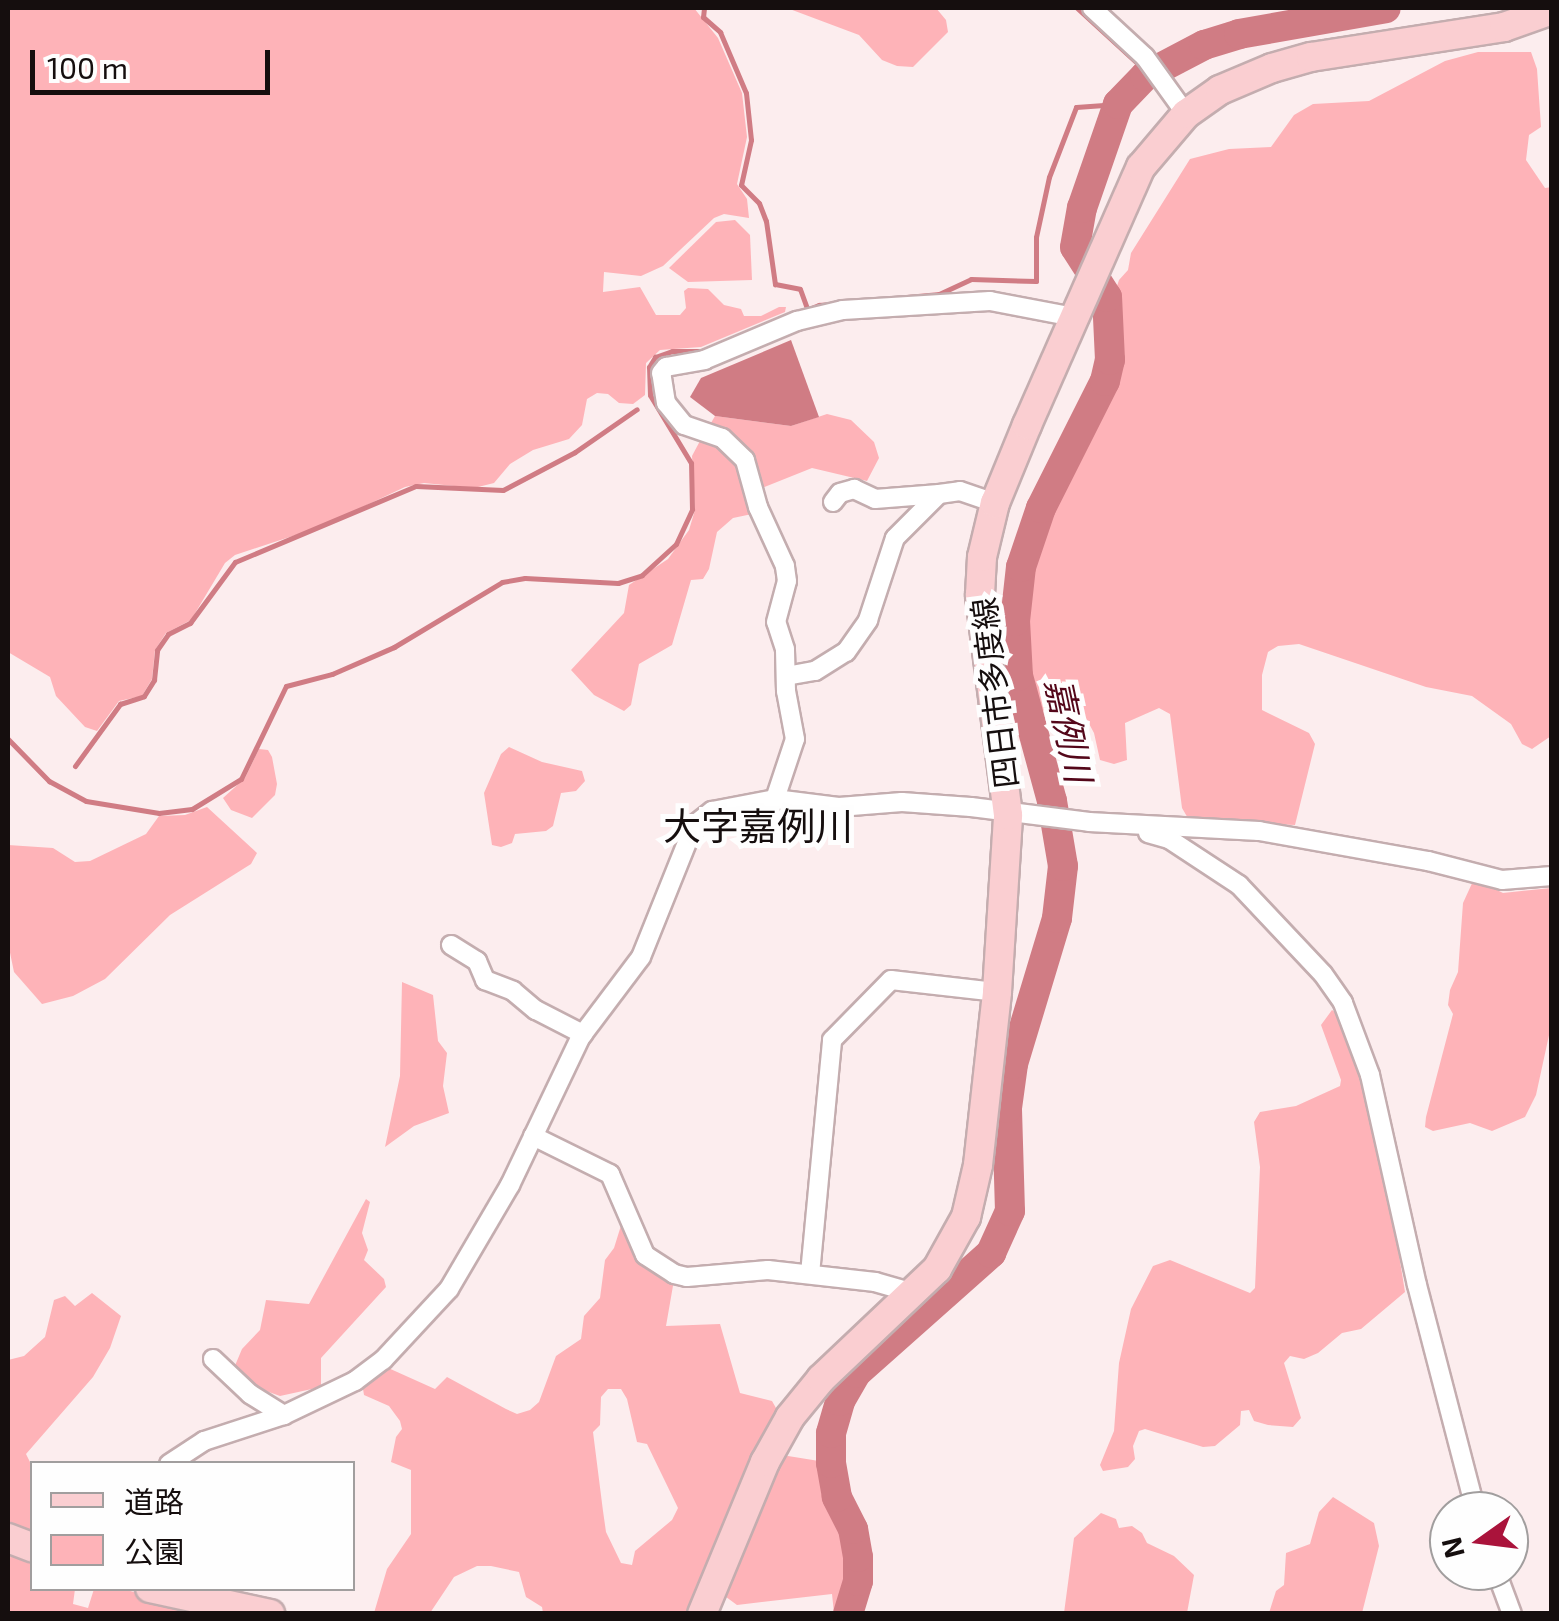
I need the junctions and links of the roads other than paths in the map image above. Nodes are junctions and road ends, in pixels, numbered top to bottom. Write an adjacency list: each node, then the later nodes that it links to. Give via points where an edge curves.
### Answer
1 (1092, 8): 3 (street, via 1145,56)
2 (1552, 10): 3 (main road, 四日市多度線, via 1504,27 1292,62)
3 (1179, 103): 4 (main road, 四日市多度線, via 1141,167)
4 (1078, 309): 7 (main road, 四日市多度線); 8 (street, via 990,301 843,310 666,367 660,380 666,403 684,425 722,438 745,460 785,566 776,614)
5 (939, 494): 6 (street, via 874,499 847,489); 7 (street, via 960,491); 8 (street, via 895,538 868,620 846,652 814,671)
6 (833, 502)
7 (995, 503): 10 (main road, 四日市多度線, via 980,596)
8 (786, 676): 9 (street, via 795,739)
9 (775, 799): 10 (street, via 839,806 902,802); 15 (street, via 700,818 641,957)
10 (1021, 816): 11 (street); 14 (main road, 四日市多度線)
11 (1118, 824): 12 (street, via 1259,831 1502,880); 22 (street, via 1169,839 1239,885 1343,1004 1370,1076)
12 (1552, 876)
13 (451, 945): 15 (street, via 477,961 485,980)
14 (998, 992): 17 (street, via 891,980 832,1040); 18 (main road, 四日市多度線, via 973,1192 950,1251)
15 (583, 1034): 16 (street)
16 (533, 1136): 17 (street, via 610,1174 645,1255 664,1269 687,1277 742,1270); 20 (street, via 476,1247 424,1318 354,1382)
17 (810, 1274): 18 (street)
18 (912, 1294): 25 (main road, 四日市多度線, via 790,1417)
19 (212, 1359): 20 (street)
20 (284, 1415): 21 (street, via 204,1442)
21 (174, 1461)
22 (1471, 1491)
23 (164, 1591): 24 (main road)
24 (270, 1614)
25 (702, 1614)

